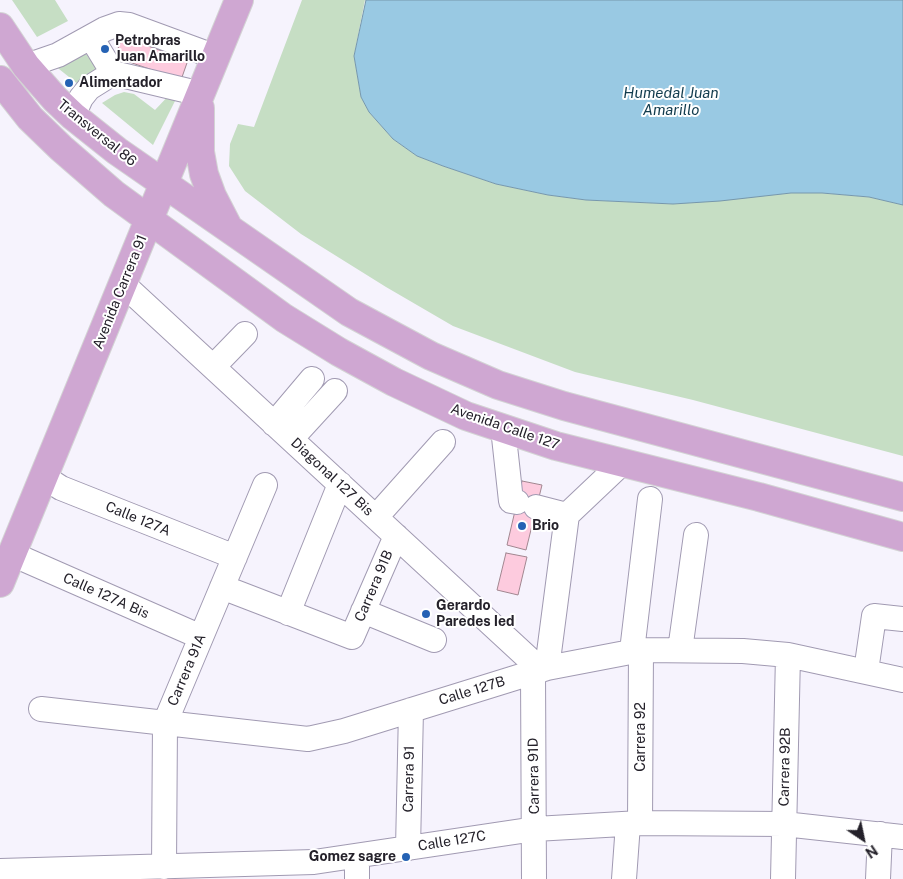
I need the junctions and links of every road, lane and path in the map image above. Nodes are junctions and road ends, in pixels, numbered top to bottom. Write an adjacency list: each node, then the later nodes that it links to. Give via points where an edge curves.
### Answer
1 (239, 0): 4 (main road, Avenida Carrera 91)
2 (0, 27): 5 (main road, Transversal 86)
3 (91, 37): 4 (street, via 119,24 129,25); 5 (street, via 58,55); 6 (street)
4 (216, 57): 8 (main road, Avenida Carrera 91)
5 (26, 66): 9 (main road, Transversal 86)
6 (113, 73): 8 (street); 9 (street, via 90,88 81,98)
7 (3, 92): 11 (main road, via 61,148)
8 (201, 94): 10 (main road, Avenida Carrera 91); 12 (main road, via 200,152 204,174)
9 (73, 116): 10 (main road, Transversal 86)
10 (164, 184): 11 (main road, Avenida Carrera 91); 12 (main road)
11 (149, 221): 13 (main road, Avenida Carrera 91); 18 (main road, Avenida Calle 127, via 284,318 339,352 466,416)
12 (230, 230): 25 (main road, via 349,312 431,356 498,385 564,406)
13 (123, 284): 15 (street, Diagonal 127 Bis); 22 (main road, Avenida Carrera 91)
14 (245, 334): 15 (street)
15 (213, 367): 19 (street, Diagonal 127 Bis)
16 (312, 379): 19 (street)
17 (335, 391): 19 (street)
18 (503, 428): 21 (main road, Avenida Calle 127, via 556,446); 27 (street, via 511,501)
19 (283, 431): 23 (street, Diagonal 127 Bis)
20 (443, 442): 28 (street)
21 (623, 462): 27 (street); 31 (main road, Avenida Calle 127)
22 (44, 477): 32 (main road, Avenida Carrera 91); 33 (street, Calle 127A, via 58,487)
23 (340, 484): 28 (street, Diagonal 127 Bis); 37 (street)
24 (265, 485): 33 (street, Carrera 91A)
25 (903, 497)
26 (650, 499): 42 (street, Carrera 92)
27 (567, 515): 44 (street, Carrera 91D)
28 (376, 517): 30 (street, Diagonal 127 Bis)
29 (696, 535): 41 (street)
30 (396, 536): 36 (street, Carrera 91B); 44 (street, Diagonal 127 Bis)
31 (903, 537)
32 (12, 554): 34 (main road, Avenida Carrera 91); 39 (street, Calle 127A Bis)
33 (234, 557): 35 (street, Carrera 91A)
34 (0, 583)
35 (222, 587): 37 (street); 39 (street, Carrera 91A)
36 (364, 611): 37 (street, Carrera 91B, via 352,637); 40 (street)
37 (288, 613)
38 (903, 619): 45 (street, via 874,616)
39 (200, 637): 49 (street, Carrera 91A)
40 (434, 640)
41 (680, 650): 42 (street, Calle 127B); 43 (street, Calle 127B)
42 (637, 651): 44 (street, Calle 127B); 50 (street, Carrera 92)
43 (788, 655): 45 (street, Calle 127B); 51 (street, Carrera 92B)
44 (540, 670): 48 (street, Calle 127B); 52 (street, Carrera 91D)
45 (866, 671): 46 (street, Calle 127B)
46 (903, 680)
47 (41, 709): 49 (street, Calle 127B)
48 (411, 710): 49 (street, Calle 127B, via 308,739); 54 (street, Carrera 91)
49 (165, 723): 56 (street, Carrera 91A)
50 (634, 824): 51 (street, Calle 127C); 52 (street, Calle 127C); 61 (street, Carrera 92)
51 (784, 824): 53 (street, Calle 127C); 62 (street, Carrera 92B)
52 (535, 829): 54 (street, Calle 127C); 60 (street, Carrera 91D)
53 (892, 836): 63 (street)
54 (408, 848): 55 (street, Calle 127C)
55 (357, 856): 58 (street, Calle 127C); 59 (street)
56 (164, 867): 57 (street, Calle 127C); 58 (street, Calle 127C)
57 (0, 872)
58 (222, 872)
59 (357, 879)
60 (534, 879)
61 (624, 879)
62 (783, 879)
63 (878, 879)

